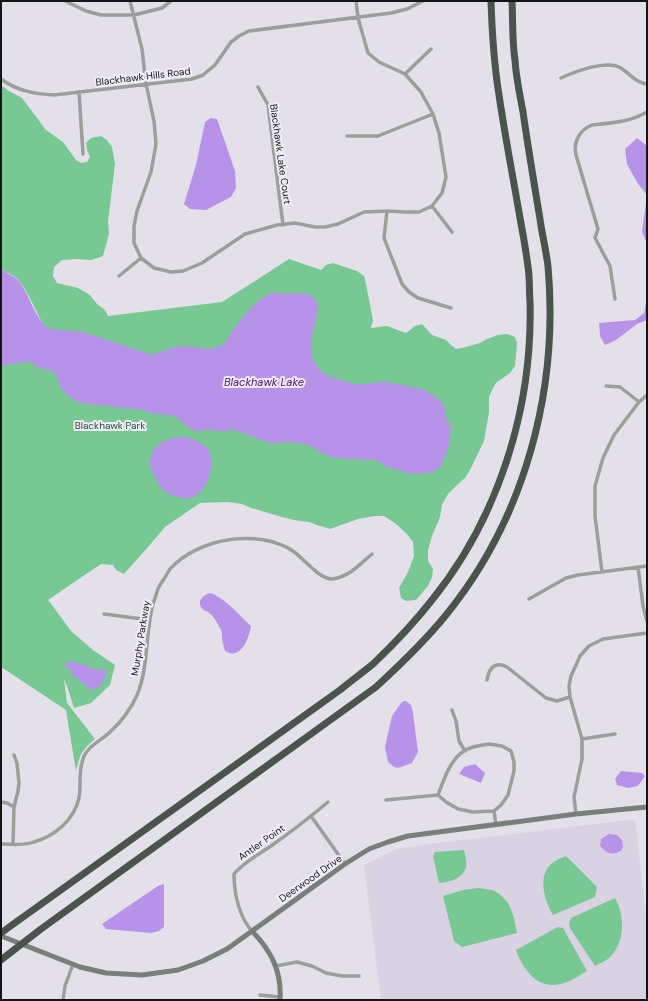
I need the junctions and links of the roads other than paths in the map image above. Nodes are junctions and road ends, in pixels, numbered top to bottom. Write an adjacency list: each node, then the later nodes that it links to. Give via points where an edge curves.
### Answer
1 (65, 1): 8 (street, via 86,11)
2 (130, 1): 8 (street)
3 (171, 1): 8 (street, via 162,8)
4 (356, 1): 9 (street)
5 (423, 1): 9 (street, Blackhawk Hills Road, via 407,9)
6 (492, 1): 63 (highway, via 498,93 529,268 530,316 529,348 520,412 496,490 476,533 433,600 372,664)
7 (512, 1): 64 (highway, via 514,60 548,266 550,320 548,360 539,420 526,468 493,545 447,615 413,653 376,687)
8 (134, 15): 14 (street, via 142,49)
9 (358, 18): 11 (street, via 368,52 379,62); 14 (street, Blackhawk Hills Road, via 249,31 231,42 215,65 203,75 192,79)
10 (431, 49): 11 (street)
11 (405, 74): 19 (street, via 421,92)
12 (560, 78): 15 (street, via 576,71 610,65 618,66 641,84)
13 (1, 79): 17 (street, Blackhawk Hills Road, via 19,90 38,94)
14 (146, 84): 17 (street, Blackhawk Hills Road); 26 (street, via 156,144 151,172 134,226 134,243)
15 (647, 84)
16 (258, 87): 24 (street, Blackhawk Lake Court, via 268,105)
17 (79, 92): 21 (street)
18 (647, 112): 28 (street, via 624,121 592,125 580,133 576,140 575,152 598,229 595,238 610,266)
19 (433, 114): 20 (street, via 378,136); 22 (street, via 439,133 446,177 442,193)
20 (347, 136)
21 (82, 154)
22 (432, 206): 23 (street, via 419,212); 25 (street)
23 (387, 211): 24 (street, via 364,212 325,227); 29 (street, via 384,238 402,284 418,298)
24 (283, 224): 26 (street, via 245,234 202,263 183,271 171,272 154,268)
25 (452, 232)
26 (141, 258): 27 (street)
27 (119, 276)
28 (615, 299)
29 (451, 308)
30 (606, 386): 32 (street, via 620,387)
31 (647, 395): 32 (street)
32 (639, 402): 36 (street, via 614,435 603,458 595,486 595,516)
33 (372, 554): 39 (street, Murphy Parkway, via 349,573 331,579 314,570 293,551 268,541 243,538 211,543 189,553 170,569 157,590)
34 (647, 566): 35 (street)
35 (638, 567): 36 (street); 40 (street)
36 (602, 572): 37 (street, via 566,578)
37 (530, 599)
38 (104, 614): 39 (street)
39 (150, 620): 60 (street, Murphy Parkway, via 144,673 137,695 121,721 85,754 81,768 81,789 74,812 67,823 51,836 34,843)
40 (647, 621)
41 (647, 633): 43 (street, via 603,639 589,646 580,656 572,676 569,686)
42 (487, 680): 43 (street, via 491,668 502,665 546,698 557,701)
43 (570, 697): 46 (street)
44 (452, 710): 47 (street, via 459,741)
45 (615, 734): 46 (street)
46 (582, 738): 56 (street, via 582,759 574,797)
47 (465, 751): 49 (street, via 449,769); 55 (street, via 489,744 502,746 511,751 514,771 508,795 502,805)
48 (14, 756): 53 (street, via 19,783)
49 (438, 795): 50 (street); 55 (street, via 458,809 473,812)
50 (386, 800)
51 (1, 802): 53 (street)
52 (328, 802): 57 (street, Antler Point)
53 (14, 807): 60 (street)
54 (647, 807): 56 (street, Deerwood Drive)
55 (494, 811): 58 (street)
56 (576, 814): 58 (street, Deerwood Drive)
57 (311, 816): 61 (street); 62 (street, Antler Point, via 234,874 241,915)
58 (496, 826): 61 (street, Deerwood Drive, via 408,836 369,849)
59 (1, 844): 60 (street, Murphy Parkway)
60 (13, 844)
61 (345, 864): 62 (street, Deerwood Drive)
62 (252, 931): 65 (street, Deerwood Drive, via 203,962 178,970 142,975 106,973); 66 (street, via 266,946)
63 (1, 935): 65 (street, Deerwood Drive)
64 (1, 960)
65 (72, 964): 70 (street)
66 (276, 966): 67 (street, via 297,962 326,973); 69 (street)
67 (359, 976)
68 (260, 995): 69 (street)
69 (280, 998)
70 (63, 1000)

